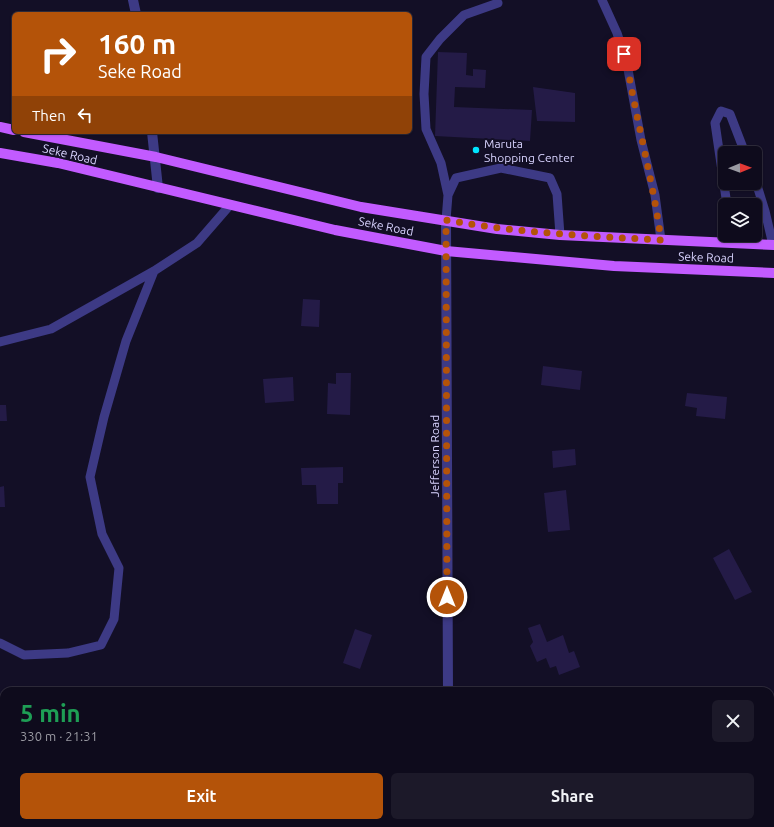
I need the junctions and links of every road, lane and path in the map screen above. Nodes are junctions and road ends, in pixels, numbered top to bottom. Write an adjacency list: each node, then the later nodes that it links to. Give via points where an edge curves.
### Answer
1 (133, 0): 4 (street)
2 (602, 0): 20 (lane, via 627,64 641,140 655,195)
3 (498, 3): 15 (lane, via 464,15 426,57 426,129 440,164)
4 (136, 12)
5 (0, 127): 6 (main road)
6 (12, 130)
7 (35, 134): 12 (main road, Seke Road)
8 (152, 134): 12 (street)
9 (718, 146): 10 (lane, via 715,123 721,111 730,114)
10 (743, 146)
11 (0, 153): 13 (main road, Seke Road, via 58,163)
12 (156, 157): 13 (street); 17 (main road, Seke Road, via 361,207)
13 (158, 188): 16 (main road, Seke Road)
14 (759, 190): 22 (lane)
15 (448, 195): 17 (lane); 18 (lane, via 456,178 501,168 550,178 557,194)
16 (230, 205): 23 (main road, Seke Road, via 335,230); 24 (lane, via 197,243)
17 (446, 220): 18 (main road, Seke Road, via 497,229); 23 (street, Jefferson Road)
18 (560, 235): 20 (main road, Seke Road)
19 (718, 239): 20 (main road, Seke Road)
20 (661, 240)
21 (750, 242): 22 (main road, Seke Road)
22 (774, 245)
23 (446, 251): 25 (main road, Seke Road, via 614,266); 28 (street, Jefferson Road)
24 (154, 271): 26 (lane, via 51,329); 27 (lane, via 126,340 90,477 102,534 119,568 114,619 101,645 68,653 24,655)
25 (774, 273)
26 (0, 342)
27 (0, 643)
28 (448, 687)

